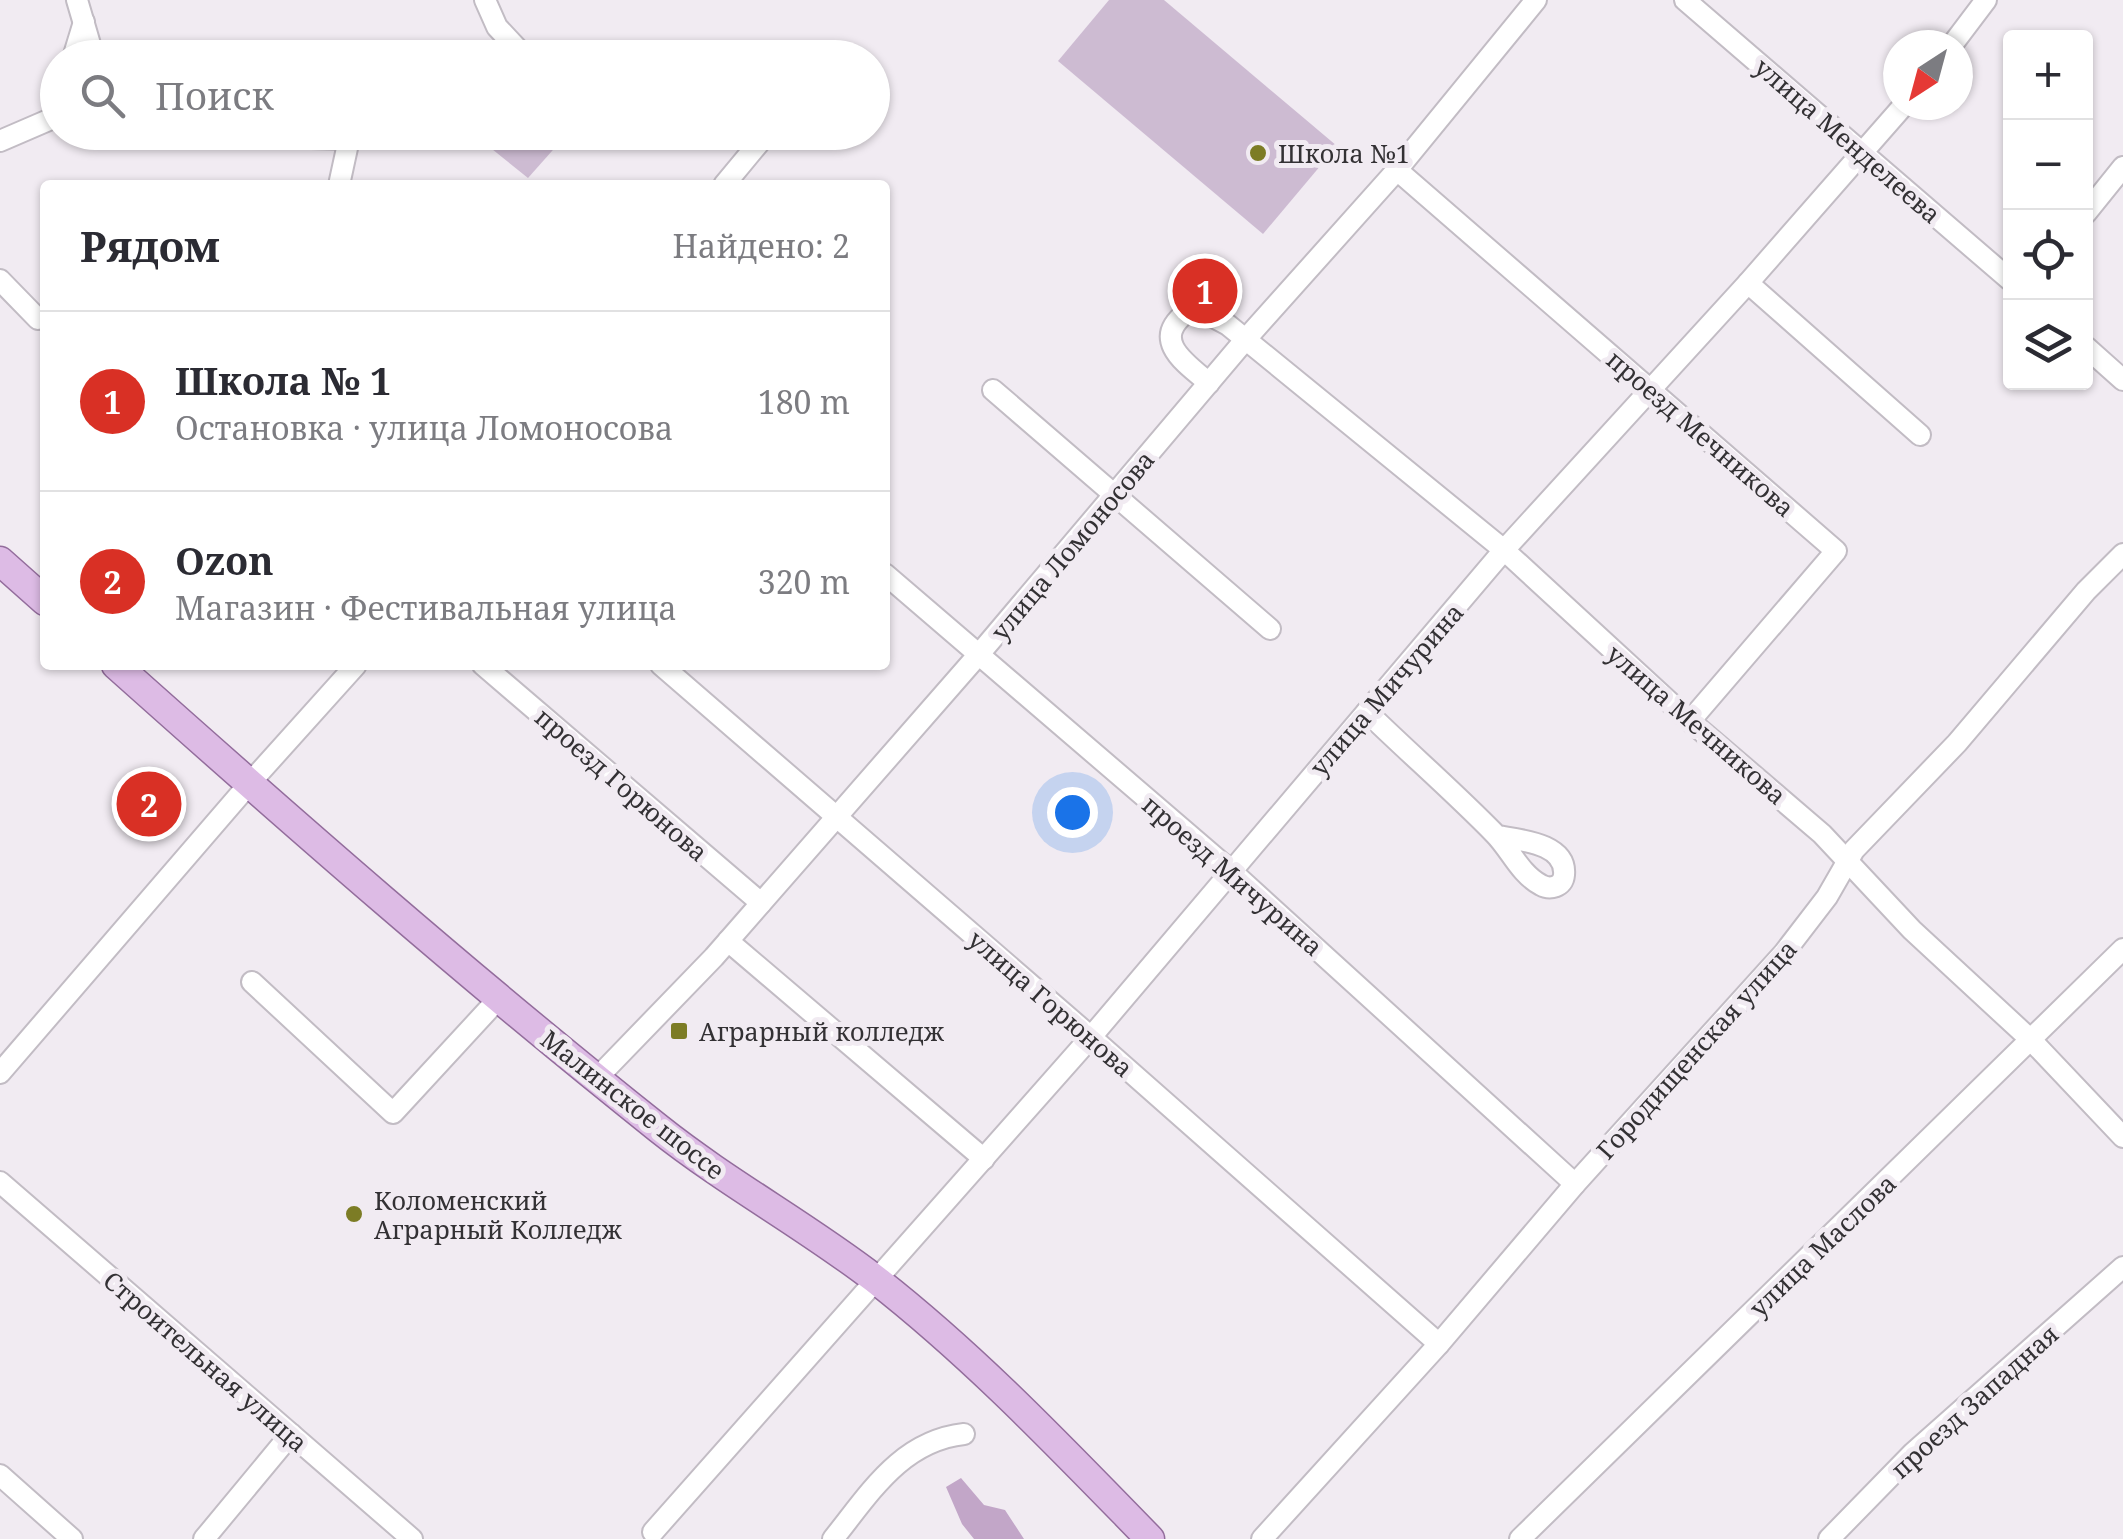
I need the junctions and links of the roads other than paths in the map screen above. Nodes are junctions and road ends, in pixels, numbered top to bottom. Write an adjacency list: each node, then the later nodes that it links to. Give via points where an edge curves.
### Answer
1 (78, 0): 6 (street)
2 (485, 0): 10 (street)
3 (1536, 0): 18 (street, улица Ломоносова)
4 (1986, 0): 7 (street)
5 (1690, 2): 16 (street, улица Менделеева)
6 (84, 22): 8 (street); 9 (street)
7 (1963, 30)
8 (78, 40)
9 (89, 40)
10 (509, 40)
11 (40, 120): 13 (street)
12 (1891, 120): 16 (street, улица Мичурина)
13 (0, 141)
14 (347, 150): 19 (street)
15 (753, 150): 20 (street)
16 (1863, 153): 22 (street, улица Менделеева); 24 (street, улица Мичурина)
17 (2123, 167): 21 (street)
18 (1398, 170): 26 (street, улица Ломоносова); 30 (street, проезд Мечникова)
19 (339, 180)
20 (728, 180)
21 (2088, 210)
22 (2003, 274)
23 (0, 280): 25 (street)
24 (1748, 283): 30 (street, улица Мичурина); 32 (street)
25 (40, 319)
26 (1245, 340): 29 (street, улица Ломоносова); 29 (street, улица Мечникова, via 1202,311 1179,318 1170,342); 34 (street, улица Мечникова)
27 (2093, 352): 28 (street)
28 (2123, 380)
29 (1208, 383): 33 (street, улица Ломоносова)
30 (1650, 388): 34 (street, улица Мичурина); 44 (street, проезд Мечникова, via 1836,551)
31 (993, 390): 33 (street)
32 (1920, 435)
33 (1117, 494): 37 (street); 38 (street, улица Ломоносова)
34 (1504, 550): 43 (street, улица Мичурина); 44 (street, улица Мечникова)
35 (2123, 554): 48 (street, Городищенская улица)
36 (890, 578): 38 (street, проезд Мичурина)
37 (1270, 628)
38 (978, 656): 46 (street, улица Ломоносова); 49 (street, проезд Мичурина)
39 (122, 670): 45 (main road, Малинское шоссе)
40 (352, 670): 45 (street)
41 (489, 670): 50 (street, проезд Горюнова)
42 (666, 670): 46 (street, улица Горюнова)
43 (1366, 712): 47 (street); 49 (street, улица Мичурина)
44 (1690, 721): 48 (street, улица Мечникова)
45 (249, 784): 54 (main road, Малинское шоссе); 57 (street)
46 (836, 817): 50 (street, улица Ломоносова); 55 (street, улица Горюнова)
47 (1498, 836)
48 (1847, 861): 56 (street, улица Мечникова); 62 (street, Городищенская улица, via 1784,953)
49 (1230, 870): 55 (street, улица Мичурина); 62 (street, проезд Мичурина)
50 (761, 903): 51 (street, улица Ломоносова)
51 (728, 941): 58 (street, улица Ломоносова); 60 (street)
52 (2123, 950): 56 (street, улица Маслова)
53 (252, 982): 54 (street, via 392,1113)
54 (500, 997): 58 (main road, Малинское шоссе)
55 (1091, 1037): 60 (street, улица Мичурина); 65 (street, улица Горюнова)
56 (2031, 1040): 59 (street, улица Мечникова); 76 (street, улица Маслова)
57 (0, 1072)
58 (596, 1079): 64 (main road, Малинское шоссе)
59 (2123, 1137)
60 (984, 1159): 64 (street, улица Мичурина)
61 (0, 1182): 66 (street, Строительная улица)
62 (1576, 1184): 65 (street, Городищенская улица)
63 (2123, 1267): 77 (street, проезд Западная, via 1913,1453)
64 (876, 1280): 69 (street, улица Мичурина); 74 (main road, Малинское шоссе, via 1008,1394)
65 (1439, 1344): 75 (street, Городищенская улица)
66 (291, 1434): 71 (street); 72 (street, Строительная улица)
67 (964, 1434): 73 (street, via 937,1437 896,1464)
68 (0, 1475): 70 (street)
69 (653, 1532)
70 (72, 1539)
71 (204, 1539)
72 (412, 1539)
73 (833, 1539)
74 (1150, 1539)
75 (1262, 1539)
76 (1520, 1539)
77 (1829, 1539)

